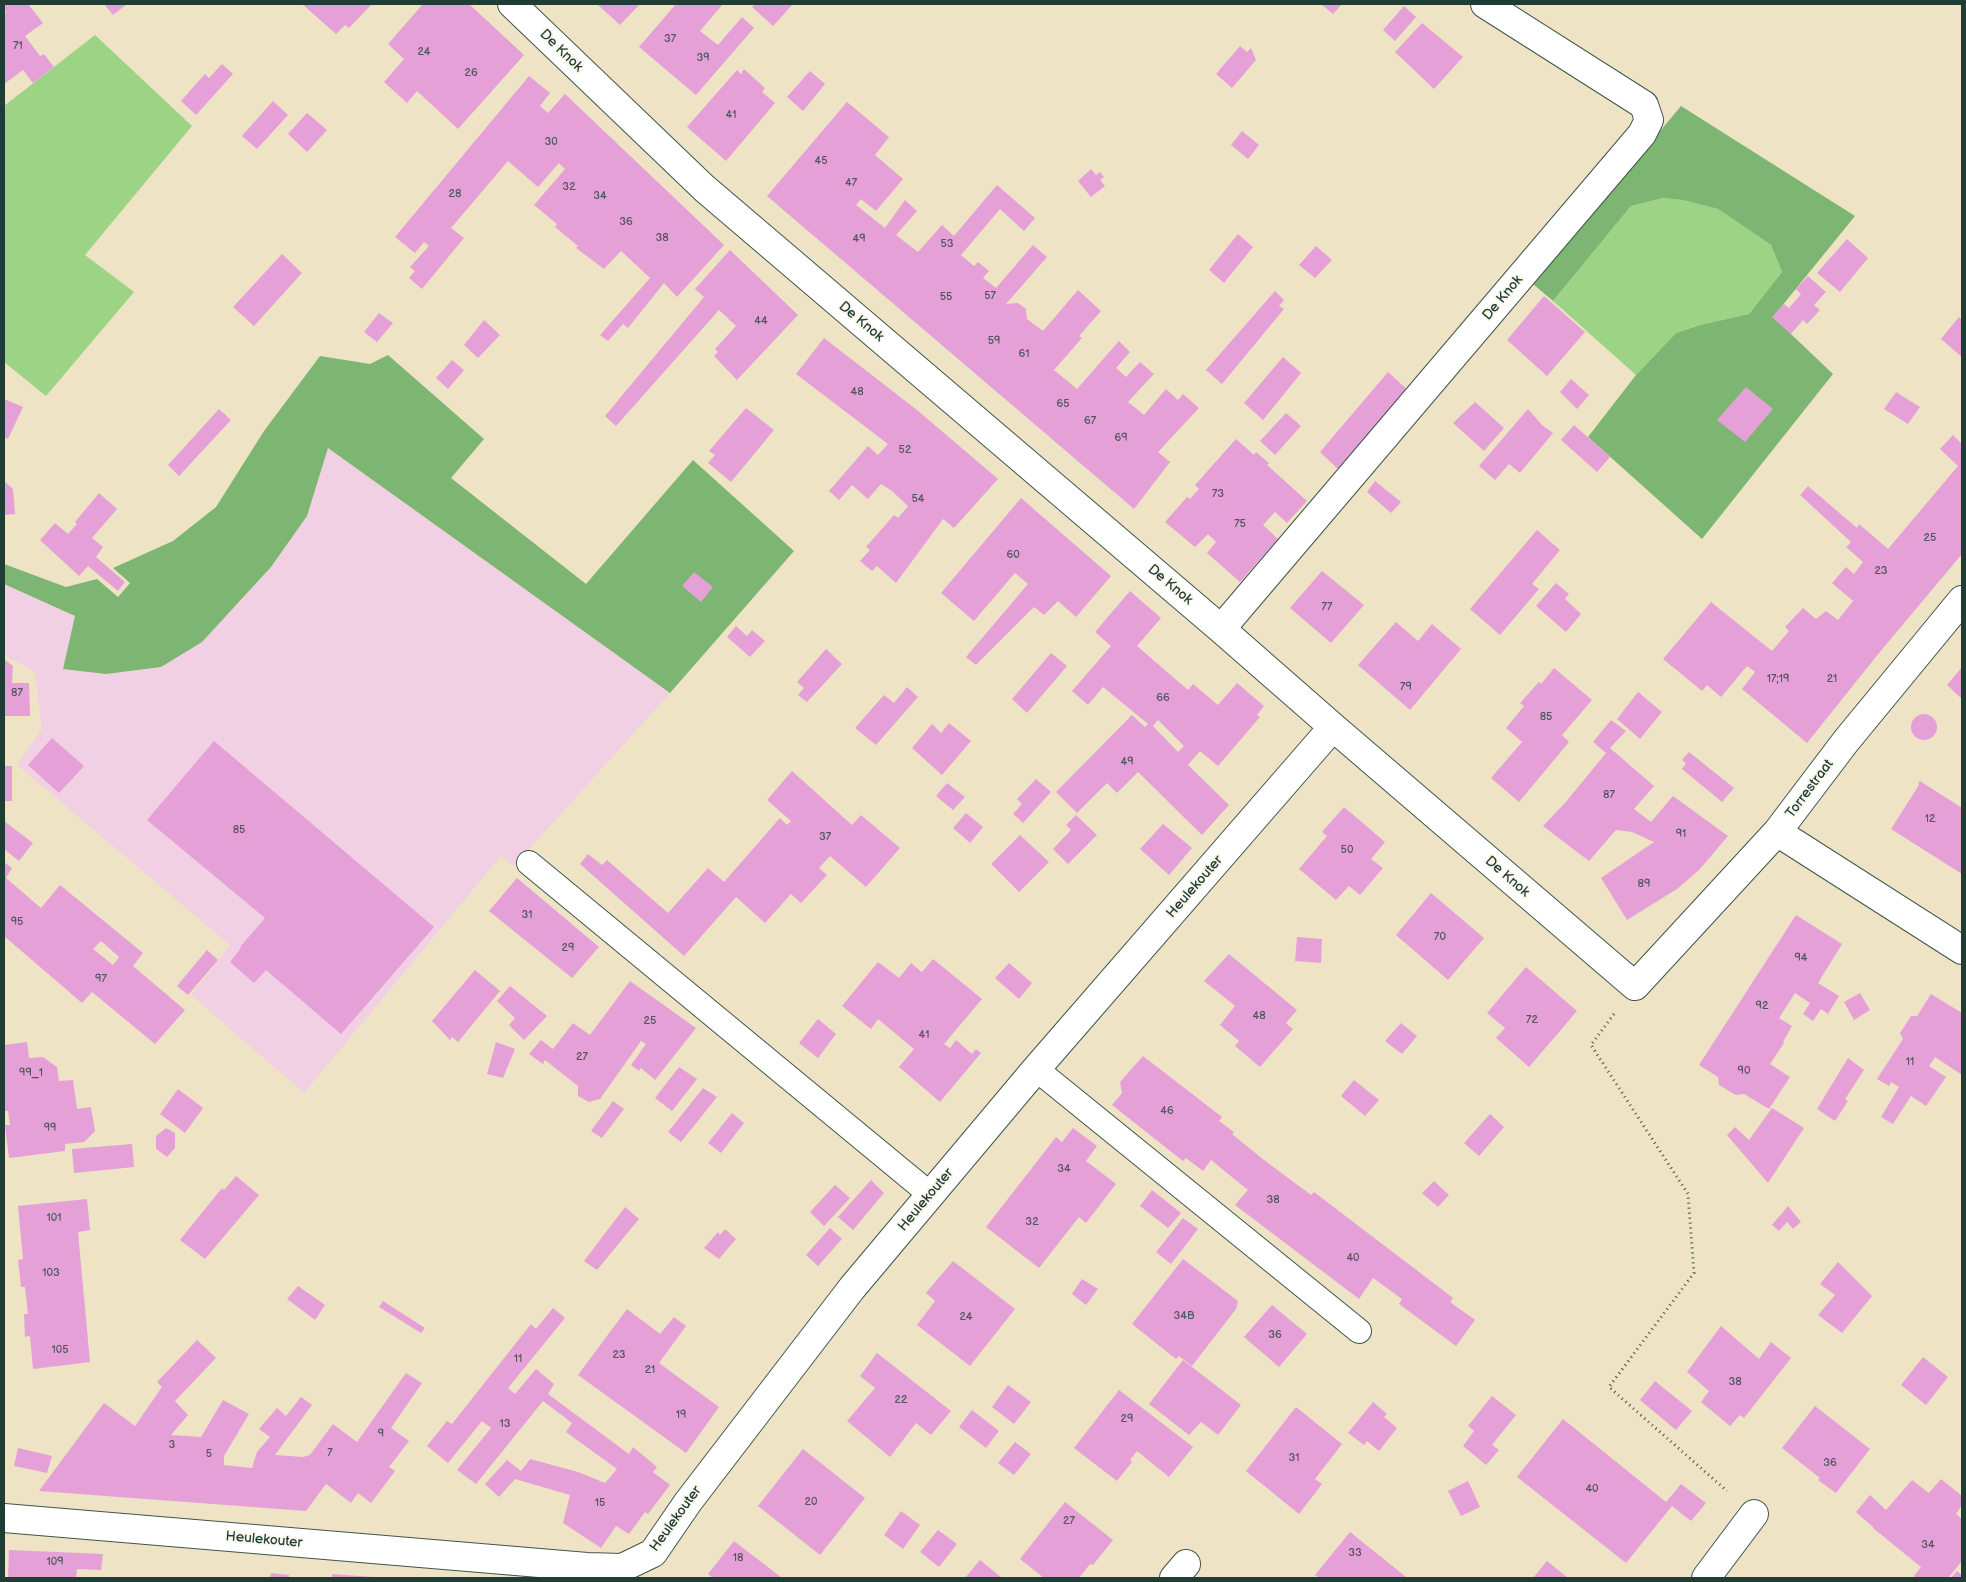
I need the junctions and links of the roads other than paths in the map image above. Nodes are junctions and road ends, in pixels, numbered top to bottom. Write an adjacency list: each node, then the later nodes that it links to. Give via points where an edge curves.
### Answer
1 (512, 4): 4 (street, De Knok, via 704,188)
2 (1485, 4): 4 (street, De Knok, via 1644,105 1649,120 1642,134)
3 (1962, 600): 6 (street, Torrestraat, via 1846,741)
4 (1222, 629): 5 (street, De Knok)
5 (1333, 727): 6 (street, De Knok, via 1635,986); 9 (street, Heulekouter)
6 (1777, 832): 8 (street, Torrestraat)
7 (529, 864): 10 (lane)
8 (1962, 950)
9 (1036, 1069): 10 (street, Heulekouter); 11 (lane)
10 (931, 1195): 13 (street, Heulekouter, via 852,1288 688,1502 653,1553 622,1568)
11 (1359, 1331)
12 (1754, 1514): 14 (street)
13 (4, 1518)
14 (1706, 1578)

